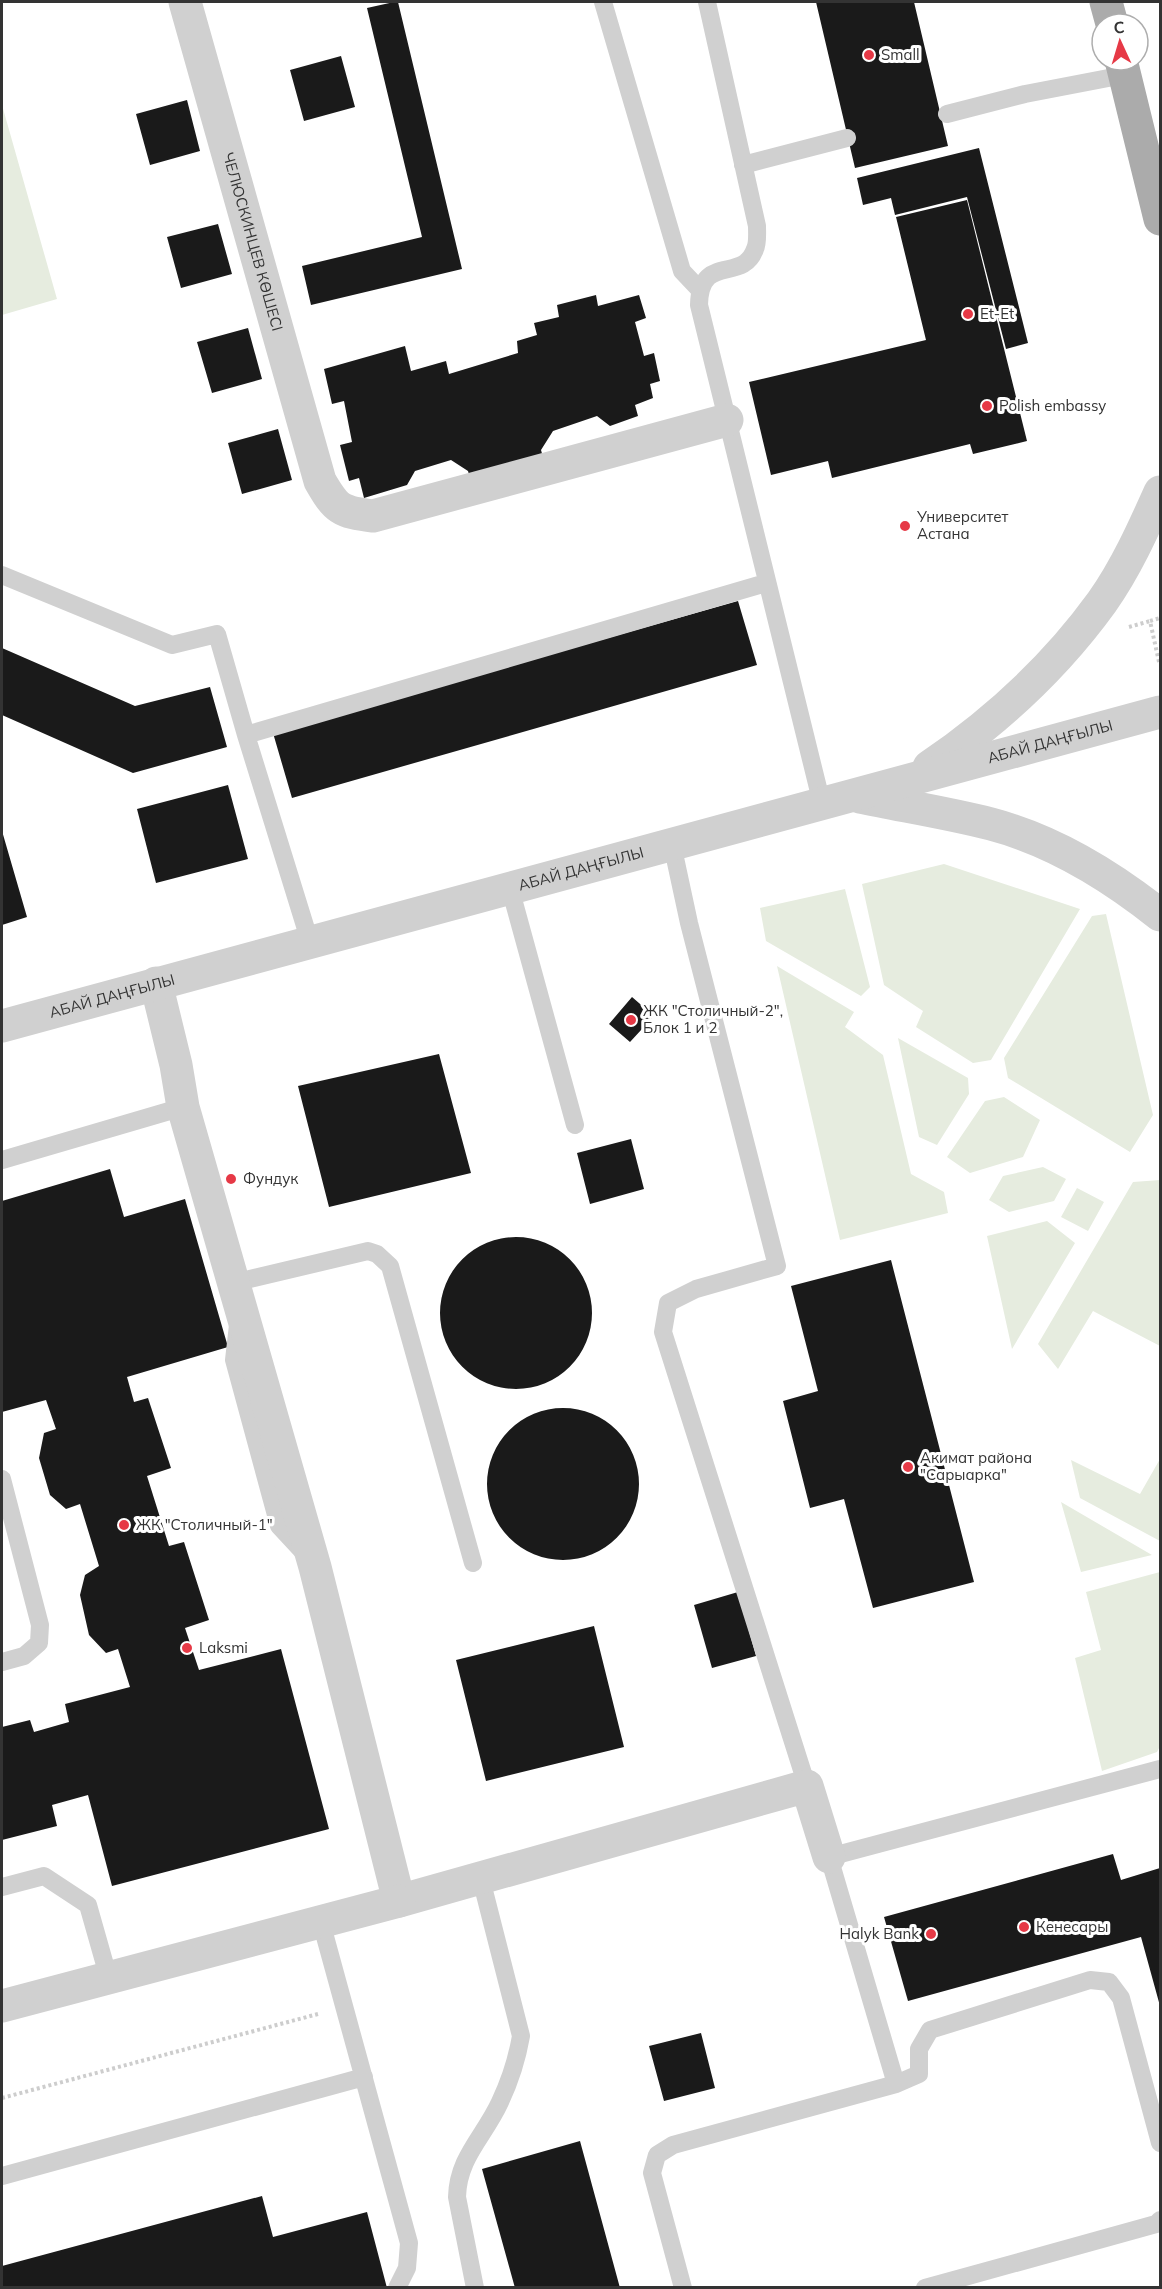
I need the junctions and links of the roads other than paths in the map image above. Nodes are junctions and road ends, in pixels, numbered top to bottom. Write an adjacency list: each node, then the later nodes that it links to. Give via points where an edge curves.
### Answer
1 (185, 2): 11 (street, ЧЕЛЮСКИНЦЕВ КӨШЕСІ, via 320,481 332,502 347,513 372,516)
2 (603, 2): 10 (lane, via 682,272)
3 (707, 2): 8 (lane)
4 (1108, 72): 6 (lane)
5 (1124, 72): 9 (main road)
6 (947, 114)
7 (847, 138): 8 (lane)
8 (743, 165): 10 (lane, via 757,226 755,250 743,265 709,274)
9 (1161, 219)
10 (699, 289): 11 (lane, via 699,305)
11 (727, 420): 14 (lane)
12 (1161, 492): 17 (street, via 1102,602 1067,644 1026,690 959,746)
13 (2, 575): 16 (lane, via 172,645 217,634)
14 (766, 583): 16 (lane); 18 (lane)
15 (1161, 712): 17 (street, АБАЙ ДАҢҒЫЛЫ)
16 (246, 735): 22 (lane)
17 (911, 779): 18 (street, АБАЙ ДАҢҒЫЛЫ)
18 (837, 799): 19 (street, АБАЙ ДАҢҒЫЛЫ); 21 (street, via 993,824 1058,849 1125,887)
19 (672, 844): 20 (street, АБАЙ ДАҢҒЫЛЫ); 33 (lane, via 777,1266 696,1288 668,1303 663,1332)
20 (510, 888): 22 (street, АБАЙ ДАҢҒЫЛЫ); 26 (lane)
21 (1161, 915)
22 (310, 942): 23 (street, АБАЙ ДАҢҒЫЛЫ)
23 (156, 983): 24 (street, АБАЙ ДАҢҒЫЛЫ); 25 (street)
24 (2, 1026)
25 (183, 1107): 27 (lane); 28 (street)
26 (575, 1125)
27 (2, 1160)
28 (237, 1294): 30 (lane, via 368,1251 390,1266); 37 (street, via 315,1567)
29 (2, 1479): 31 (lane, via 40,1625 39,1643 24,1656)
30 (473, 1563)
31 (2, 1662)
32 (1161, 1769): 34 (lane)
33 (807, 1786): 34 (street); 35 (street)
34 (829, 1857): 42 (lane)
35 (481, 1879): 37 (street); 47 (lane, via 521,2036 518,2059 500,2102 461,2168 457,2182)
36 (2, 1887): 39 (lane, via 44,1876 88,1905)
37 (399, 1901): 38 (street)
38 (321, 1922): 39 (street); 41 (lane)
39 (110, 1979): 40 (street)
40 (2, 2007)
41 (364, 2077): 44 (lane); 46 (lane, via 410,2243 407,2268)
42 (896, 2084): 43 (lane, via 919,2074 919,2049 930,2030 1090,1980 1109,1982 1121,1998); 48 (lane, via 673,2145 657,2155 652,2173)
43 (1161, 2143)
44 (2, 2176)
45 (1161, 2220): 49 (lane)
46 (397, 2288)
47 (475, 2288)
48 (683, 2288)
49 (925, 2288)

